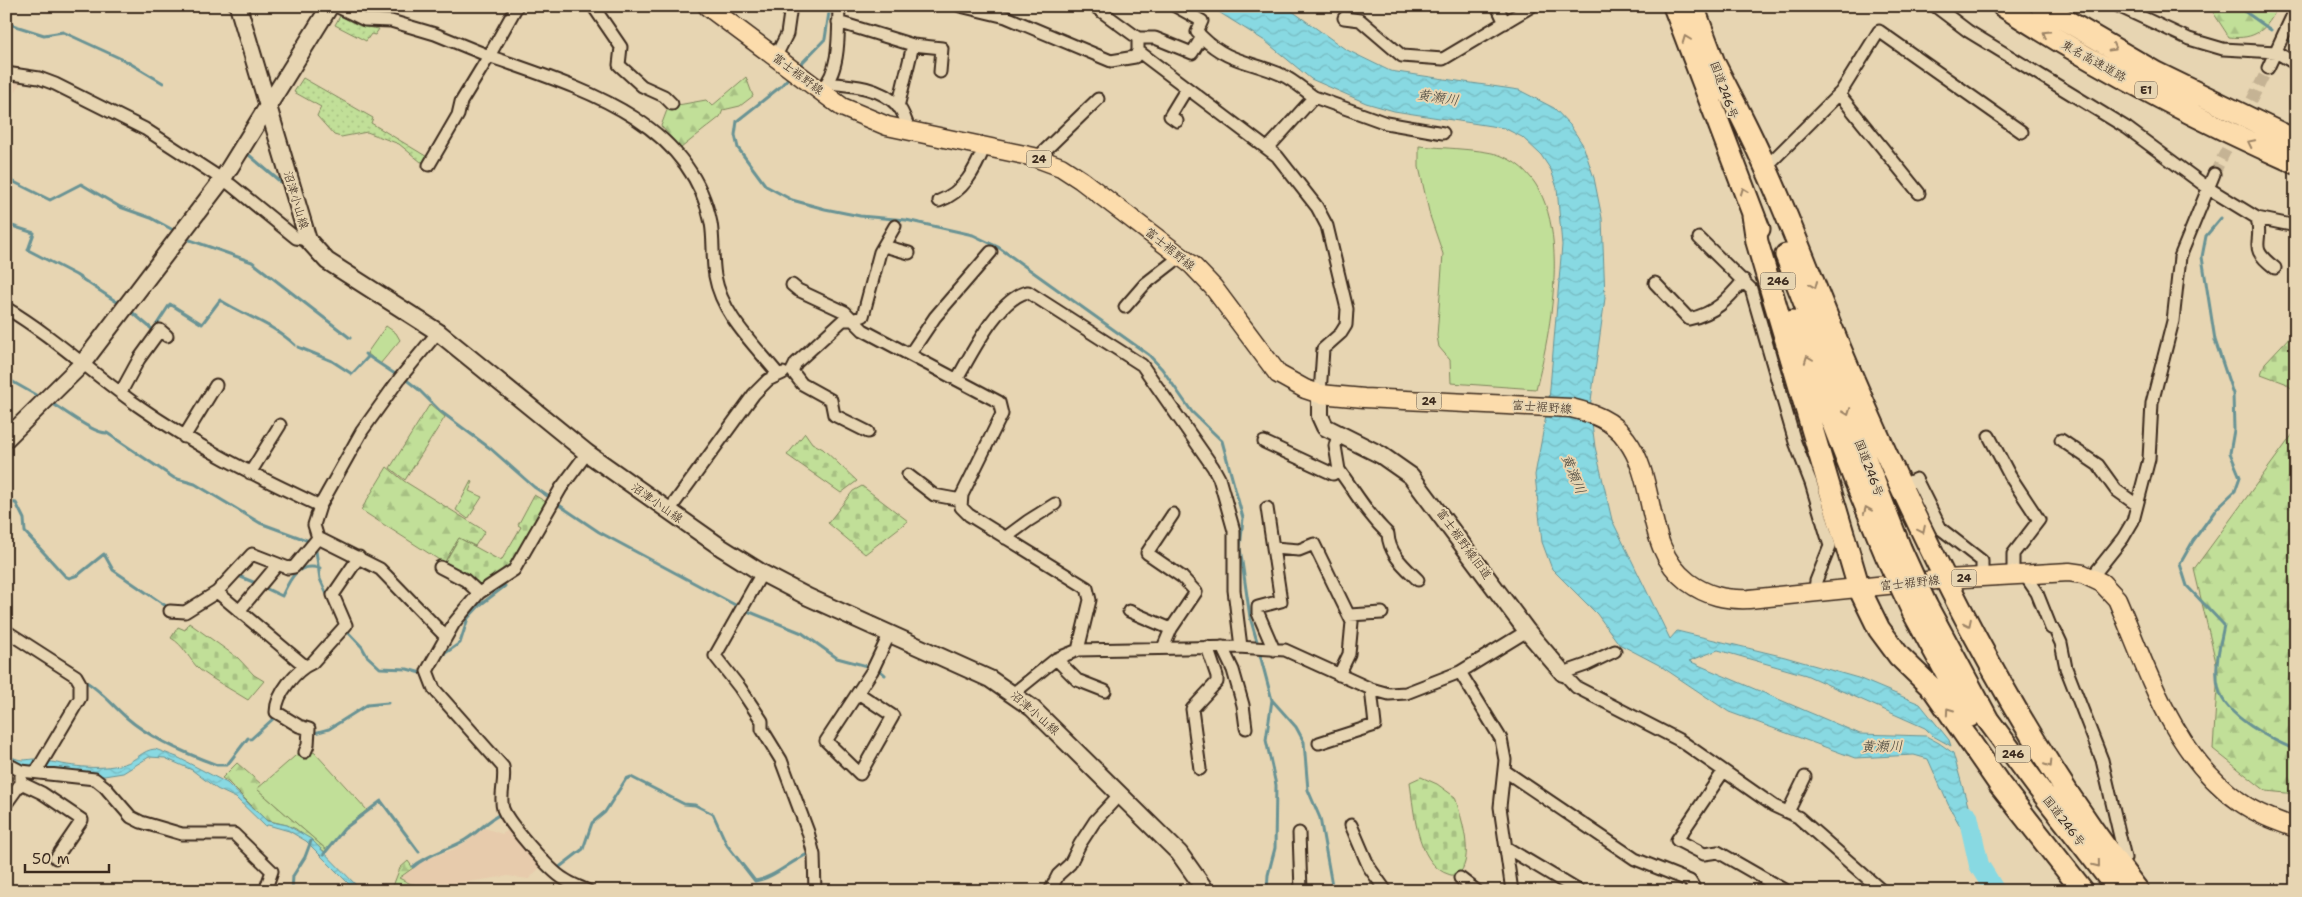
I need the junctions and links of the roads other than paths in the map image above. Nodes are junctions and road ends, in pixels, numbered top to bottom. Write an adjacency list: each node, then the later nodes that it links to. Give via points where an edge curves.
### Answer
1 (238, 6): 43 (main road, 沼津小山線)
2 (330, 6): 43 (main road)
3 (336, 6): 29 (street, via 365,20 391,21 435,34)
4 (517, 6): 29 (street)
5 (592, 6): 41 (street, via 621,47 619,65 642,86 664,96)
6 (707, 6): 30 (main road, 富士裾野線 / 24)
7 (791, 6): 30 (street, via 790,21)
8 (839, 6): 22 (street)
9 (960, 6): 27 (street, via 1006,17 1111,62 1135,57)
10 (1094, 6): 25 (street)
11 (1175, 6): 24 (street, via 1202,21 1197,32)
12 (1497, 6): 23 (street)
13 (1532, 6): 23 (street)
14 (1674, 6): 60 (highway, 国道246号 / 246, one-way to 14)
15 (1693, 6): 32 (highway, 国道246号 / 246)
16 (1934, 6): 57 (street, via 2127,128)
17 (2003, 6): 52 (highway, 東名高速道路 / E1, one-way to 17, via 2166,101 2056,40)
18 (2041, 6): 48 (highway, 東名高速道路 / E1, one-way to 48, via 2156,73)
19 (2118, 6): 28 (street, via 2189,39 2222,49)
20 (2296, 8): 28 (street)
21 (1344, 18): 23 (street, via 1360,20 1402,56 1443,59)
22 (838, 22): 26 (street); 36 (street, via 837,54)
23 (1505, 23)
24 (1202, 37): 25 (street, via 1192,53 1156,38); 39 (street, via 1214,50 1282,75)
25 (1138, 38): 27 (street)
26 (913, 45): 34 (street, via 942,48); 42 (street)
27 (1138, 50): 37 (street)
28 (2276, 52): 31 (street); 33 (street)
29 (489, 56): 53 (street); 82 (street, via 595,95 668,143 683,160 698,187 711,222 715,276 730,315)
30 (776, 56): 36 (main road, 富士裾野線 / 24)
31 (2296, 64)
32 (1715, 65): 54 (highway); 110 (highway, 国道246号 / 246, one-way to 110)
33 (2268, 68)
34 (940, 72)
35 (6, 73): 56 (street, via 39,78 86,99 152,133)
36 (824, 87): 42 (street, via 855,85 886,96); 45 (main road, 富士裾野線 / 24, via 842,107 887,126)
37 (1187, 88): 44 (street, via 1170,116); 50 (street)
38 (1840, 94): 46 (street, via 1879,31); 54 (street); 58 (street)
39 (1314, 97): 47 (street, via 1386,124); 50 (street)
40 (1098, 99): 51 (street)
41 (672, 104)
42 (898, 106): 45 (street)
43 (269, 108): 56 (main road); 65 (main road, 沼津小山線)
44 (1177, 121)
45 (910, 131): 49 (main road, 富士裾野線 / 24)
46 (2022, 132)
47 (1443, 133)
48 (2296, 141)
49 (985, 146): 51 (main road, 富士裾野線 / 24); 59 (street, via 957,193)
50 (1268, 148): 86 (street, via 1318,207 1327,226 1347,309 1342,332 1323,349)
51 (1037, 158): 69 (main road, 富士裾野線 / 24, via 1061,167 1081,180)
52 (2296, 163)
53 (429, 165)
54 (1764, 168): 99 (highway, one-way to 99)
55 (2214, 174): 57 (street)
56 (222, 180): 65 (street, via 296,238); 80 (main road)
57 (2208, 188): 61 (street); 102 (street, via 2180,256 2173,321 2152,403 2149,459)
58 (1919, 193)
59 (939, 201)
60 (1753, 215): 110 (highway, 国道246号 / 246, one-way to 60, via 1854,478); 120 (highway, via 1757,242)
61 (2257, 218): 63 (street); 70 (street, via 2260,257)
62 (895, 226): 66 (street)
63 (2296, 226)
64 (1699, 238): 71 (street)
65 (308, 240): 77 (main road, 沼津小山線, via 344,274)
66 (884, 246): 67 (street); 76 (street, via 862,316)
67 (909, 252)
68 (990, 252): 79 (street, via 935,317)
69 (1181, 256): 74 (street, via 1145,284); 86 (main road, 富士裾野線 / 24, via 1212,287 1278,374)
70 (2275, 268)
71 (1744, 280): 73 (street, via 1722,306 1689,319); 122 (street, via 1751,289 1795,442 1830,546)
72 (792, 284): 76 (street, via 798,290 845,312)
73 (1655, 284)
74 (1125, 307)
75 (6, 308): 80 (street)
76 (853, 320): 79 (street, via 863,330); 81 (street, via 843,320 796,363)
77 (438, 332): 95 (main road, 沼津小山線); 103 (street, via 362,431)
78 (167, 336): 85 (street, via 160,330)
79 (910, 354): 83 (street)
80 (82, 364): 85 (street); 89 (main road)
81 (792, 371): 82 (street); 88 (street, via 802,384 832,400 834,415)
82 (778, 374): 105 (street, via 754,394)
83 (957, 379): 100 (street, via 994,398 1002,408); 137 (street, via 1003,309 1013,298 1028,292 1142,365 1219,478 1234,531 1234,590)
84 (216, 385): 92 (street)
85 (121, 392): 92 (street)
86 (1320, 394): 90 (main road, 富士裾野線旧道, via 1320,416 1325,427); 122 (main road, 富士裾野線 / 24, via 1537,405 1592,413 1626,438 1638,459 1656,534 1666,559 1680,576 1698,590 1735,600)
87 (280, 426): 97 (street)
88 (868, 432)
89 (9, 433)
90 (1338, 435): 96 (street); 132 (main road, 富士裾野線旧道, via 1381,455 1411,476)
91 (1988, 436): 115 (street, via 2039,520 2013,554)
92 (184, 437): 97 (street)
93 (2061, 440): 102 (street, via 2098,465 2116,490)
94 (1264, 442): 96 (street, via 1333,474)
95 (587, 453): 105 (main road, 沼津小山線); 123 (street, via 561,488 514,570)
96 (1339, 470): 119 (street, via 1371,518 1388,534 1393,553)
97 (250, 473): 103 (street)
98 (908, 475): 100 (street, via 934,495)
99 (1900, 486): 116 (street, via 1916,479 1941,529 1982,561); 118 (highway, one-way to 118)
100 (961, 500): 108 (street, via 961,507 969,515)
101 (1055, 504): 108 (street)
102 (2137, 505): 117 (street, via 2133,521 2123,538)
103 (320, 506): 107 (street, via 314,525)
104 (1266, 508): 109 (street)
105 (668, 512): 114 (main road, 沼津小山線)
106 (1173, 514): 130 (street, via 1147,553 1182,577 1196,592)
107 (318, 538): 111 (street); 112 (street, via 293,571)
108 (1006, 538): 140 (street, via 1087,588 1090,600)
109 (1274, 548): 129 (street, via 1299,550 1314,544); 139 (street, via 1281,601 1258,607)
110 (1893, 551): 124 (highway, 国道246号 / 246, bridge)
111 (359, 557): 134 (street, via 380,568); 143 (street, via 333,595 343,629)
112 (278, 564): 121 (street, via 248,551); 126 (street)
113 (440, 568): 123 (street, via 465,580)
114 (762, 573): 133 (main road, 沼津小山線); 173 (street, via 715,656 762,721 762,729 781,760 814,855)
115 (2019, 575): 116 (main road, 富士裾野線 / 24); 117 (main road, 富士裾野線 / 24, via 2069,572); 169 (street, via 2037,594 2061,643 2066,668 2102,760 2125,858)
116 (1982, 577): 118 (main road, 富士裾野線 / 24)
117 (2092, 578): 165 (main road, 富士裾野線 / 24, via 2102,583 2117,599 2170,723 2195,756 2240,802)
118 (1946, 579): 120 (main road, 富士裾野線 / 24); 169 (highway, one-way to 169, via 2016,712)
119 (1418, 580)
120 (1859, 588): 122 (main road, 富士裾野線 / 24); 184 (highway, one-way to 120, via 2000,785 1934,690 1899,656 1879,629)
121 (217, 592): 125 (street, via 185,612); 126 (street)
122 (1815, 592)
123 (478, 593): 134 (street)
124 (1920, 609): 185 (highway, 国道246号 / 246, via 1943,671 1977,728); 186 (highway, 国道246号 / 246, one-way to 186, via 1988,720)
125 (170, 611)
126 (239, 611): 143 (street)
127 (1129, 611): 130 (street)
128 (1382, 613): 129 (street)
129 (1349, 615): 146 (street, via 1352,622 1349,654)
130 (1171, 629): 138 (street)
131 (6, 631): 157 (street, via 76,676 80,682 80,698)
132 (1528, 631): 144 (street); 145 (main road, 富士裾野線旧道)
133 (890, 633): 149 (street); 150 (main road, 沼津小山線, via 990,678)
134 (446, 636): 172 (street, via 427,671 429,680 503,767 506,778 503,808 509,819 553,872)
135 (1207, 647): 136 (street); 138 (street); 155 (street, via 1217,676 1216,682 1192,709)
136 (1222, 647): 137 (street); 151 (street, via 1233,670)
137 (1246, 647): 139 (street)
138 (1163, 648): 140 (street)
139 (1271, 649): 146 (street, via 1285,650)
140 (1078, 650): 142 (street)
141 (1615, 650): 145 (street)
142 (1056, 659): 148 (street, via 1078,680); 150 (street)
143 (305, 666): 153 (street, via 278,697 276,712 309,729)
144 (1460, 672): 147 (street, via 1406,693 1389,694); 156 (street, via 1501,739)
145 (1563, 673): 158 (street, via 1576,687 1681,741)
146 (1339, 675): 147 (street)
147 (1371, 689): 152 (street, via 1375,725)
148 (1105, 691)
149 (858, 693): 149 (street, via 826,740 860,774 892,716)
150 (1014, 693): 161 (main road, 沼津小山線)
151 (1246, 728)
152 (1318, 743)
153 (305, 752)
154 (11, 762): 159 (street)
155 (1200, 769)
156 (1505, 771): 167 (street, via 1500,807); 181 (street, via 1635,859 1690,881)
157 (36, 772): 159 (street); 171 (street, via 95,779 141,822 182,834 234,834 272,871)
158 (1724, 772): 163 (street); 182 (street, via 1677,840 1704,854 1718,852)
159 (21, 777): 162 (street); 168 (street, via 82,820)
160 (1805, 777): 163 (street)
161 (1120, 794): 174 (street, via 1095,821); 175 (main road, 沼津小山線, via 1179,853)
162 (6, 804)
163 (1788, 812): 183 (street)
164 (1351, 825): 177 (street, via 1369,867)
165 (2296, 828)
166 (1299, 833): 176 (street)
167 (1507, 848): 179 (street); 180 (street)
168 (56, 858)
169 (2117, 864): 187 (highway)
170 (1460, 878): 178 (street)
171 (265, 891)
172 (588, 891)
173 (815, 891)
174 (1050, 891)
175 (1206, 891)
176 (1301, 891)
177 (1386, 891)
178 (1477, 891)
179 (1512, 891)
180 (1579, 891)
181 (1691, 891)
182 (1786, 891)
183 (1882, 891)
184 (2082, 891)
185 (2100, 891)
186 (2119, 891)
187 (2138, 891)

